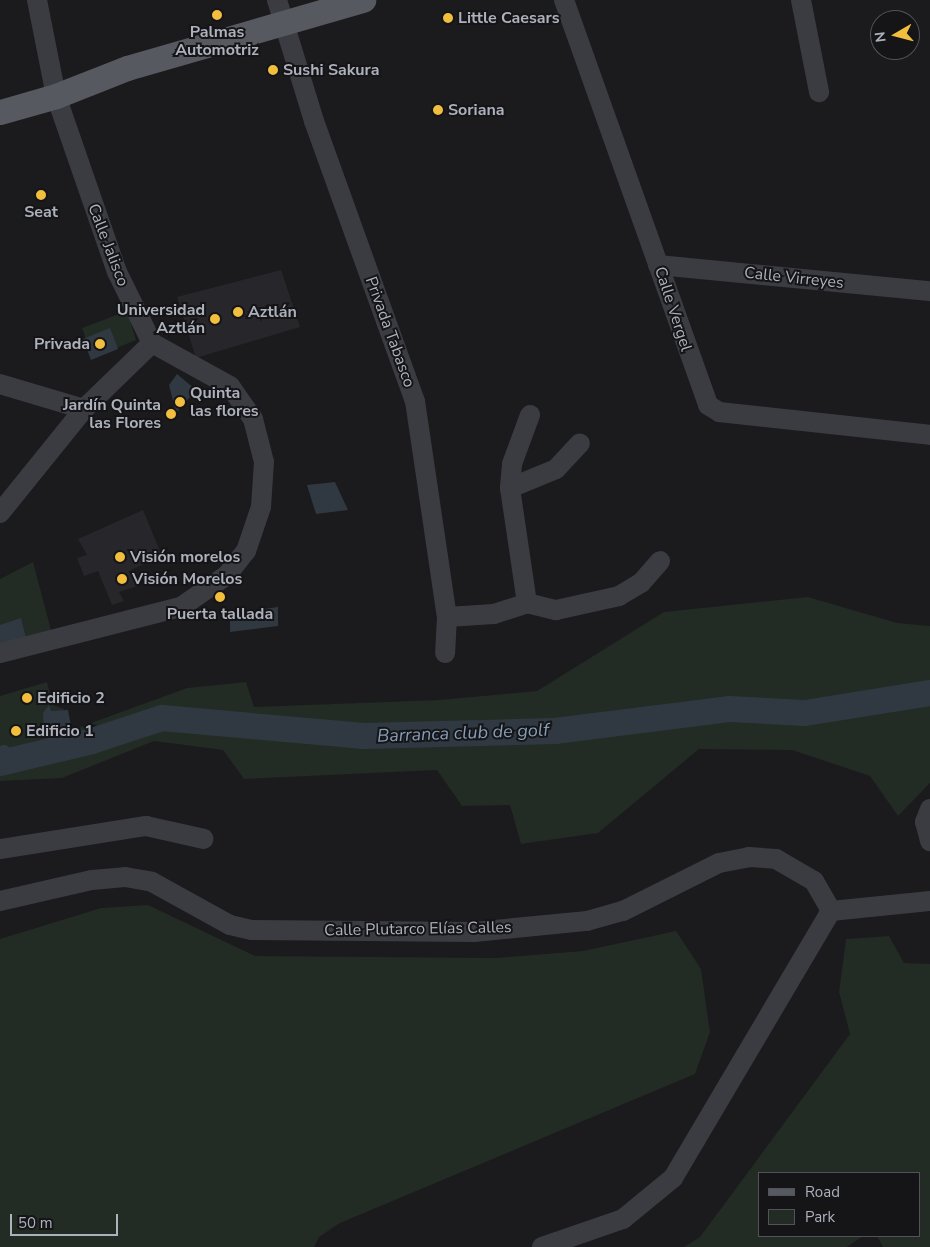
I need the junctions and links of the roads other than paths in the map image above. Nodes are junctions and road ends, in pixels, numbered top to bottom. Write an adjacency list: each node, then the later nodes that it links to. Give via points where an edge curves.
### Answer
1 (37, 0): 7 (street, Calle Jalisco)
2 (363, 0): 5 (main road)
3 (564, 0): 9 (street, Calle Vergel)
4 (801, 0): 6 (street)
5 (280, 12): 7 (main road); 21 (street, Privada Tabasco, via 415,401)
6 (819, 92)
7 (56, 96): 8 (main road); 11 (street, Calle Jalisco, via 117,272)
8 (3, 112)
9 (658, 265): 10 (street, Calle Virreyes); 15 (street, Calle Vergel, via 701,394 719,412)
10 (930, 291)
11 (152, 343): 13 (street); 22 (street, via 230,386 253,419 264,462 262,498 246,551 227,575 181,607)
12 (0, 384): 13 (street)
13 (84, 408): 18 (street)
14 (530, 415): 17 (street, via 512,464)
15 (930, 435)
16 (580, 443): 17 (street, via 556,469)
17 (510, 488): 20 (street)
18 (0, 513)
19 (660, 561): 20 (street, via 641,582 603,601 556,610)
20 (527, 603): 21 (street, via 494,614)
21 (447, 617): 23 (street, Privada Tabasco)
22 (0, 653)
23 (445, 654)
24 (930, 809): 26 (street, via 925,822)
25 (204, 838): 27 (street, via 146,826)
26 (930, 841)
27 (0, 849)
28 (0, 901): 30 (street, Calle Plutarco Elías Calles, via 92,880 125,877 152,882 230,925 251,930 474,932 587,921 623,911 719,863 749,857 776,859 814,881)
29 (930, 901): 30 (street)
30 (831, 911): 31 (street, via 673,1178 623,1219 597,1232)
31 (542, 1247)

